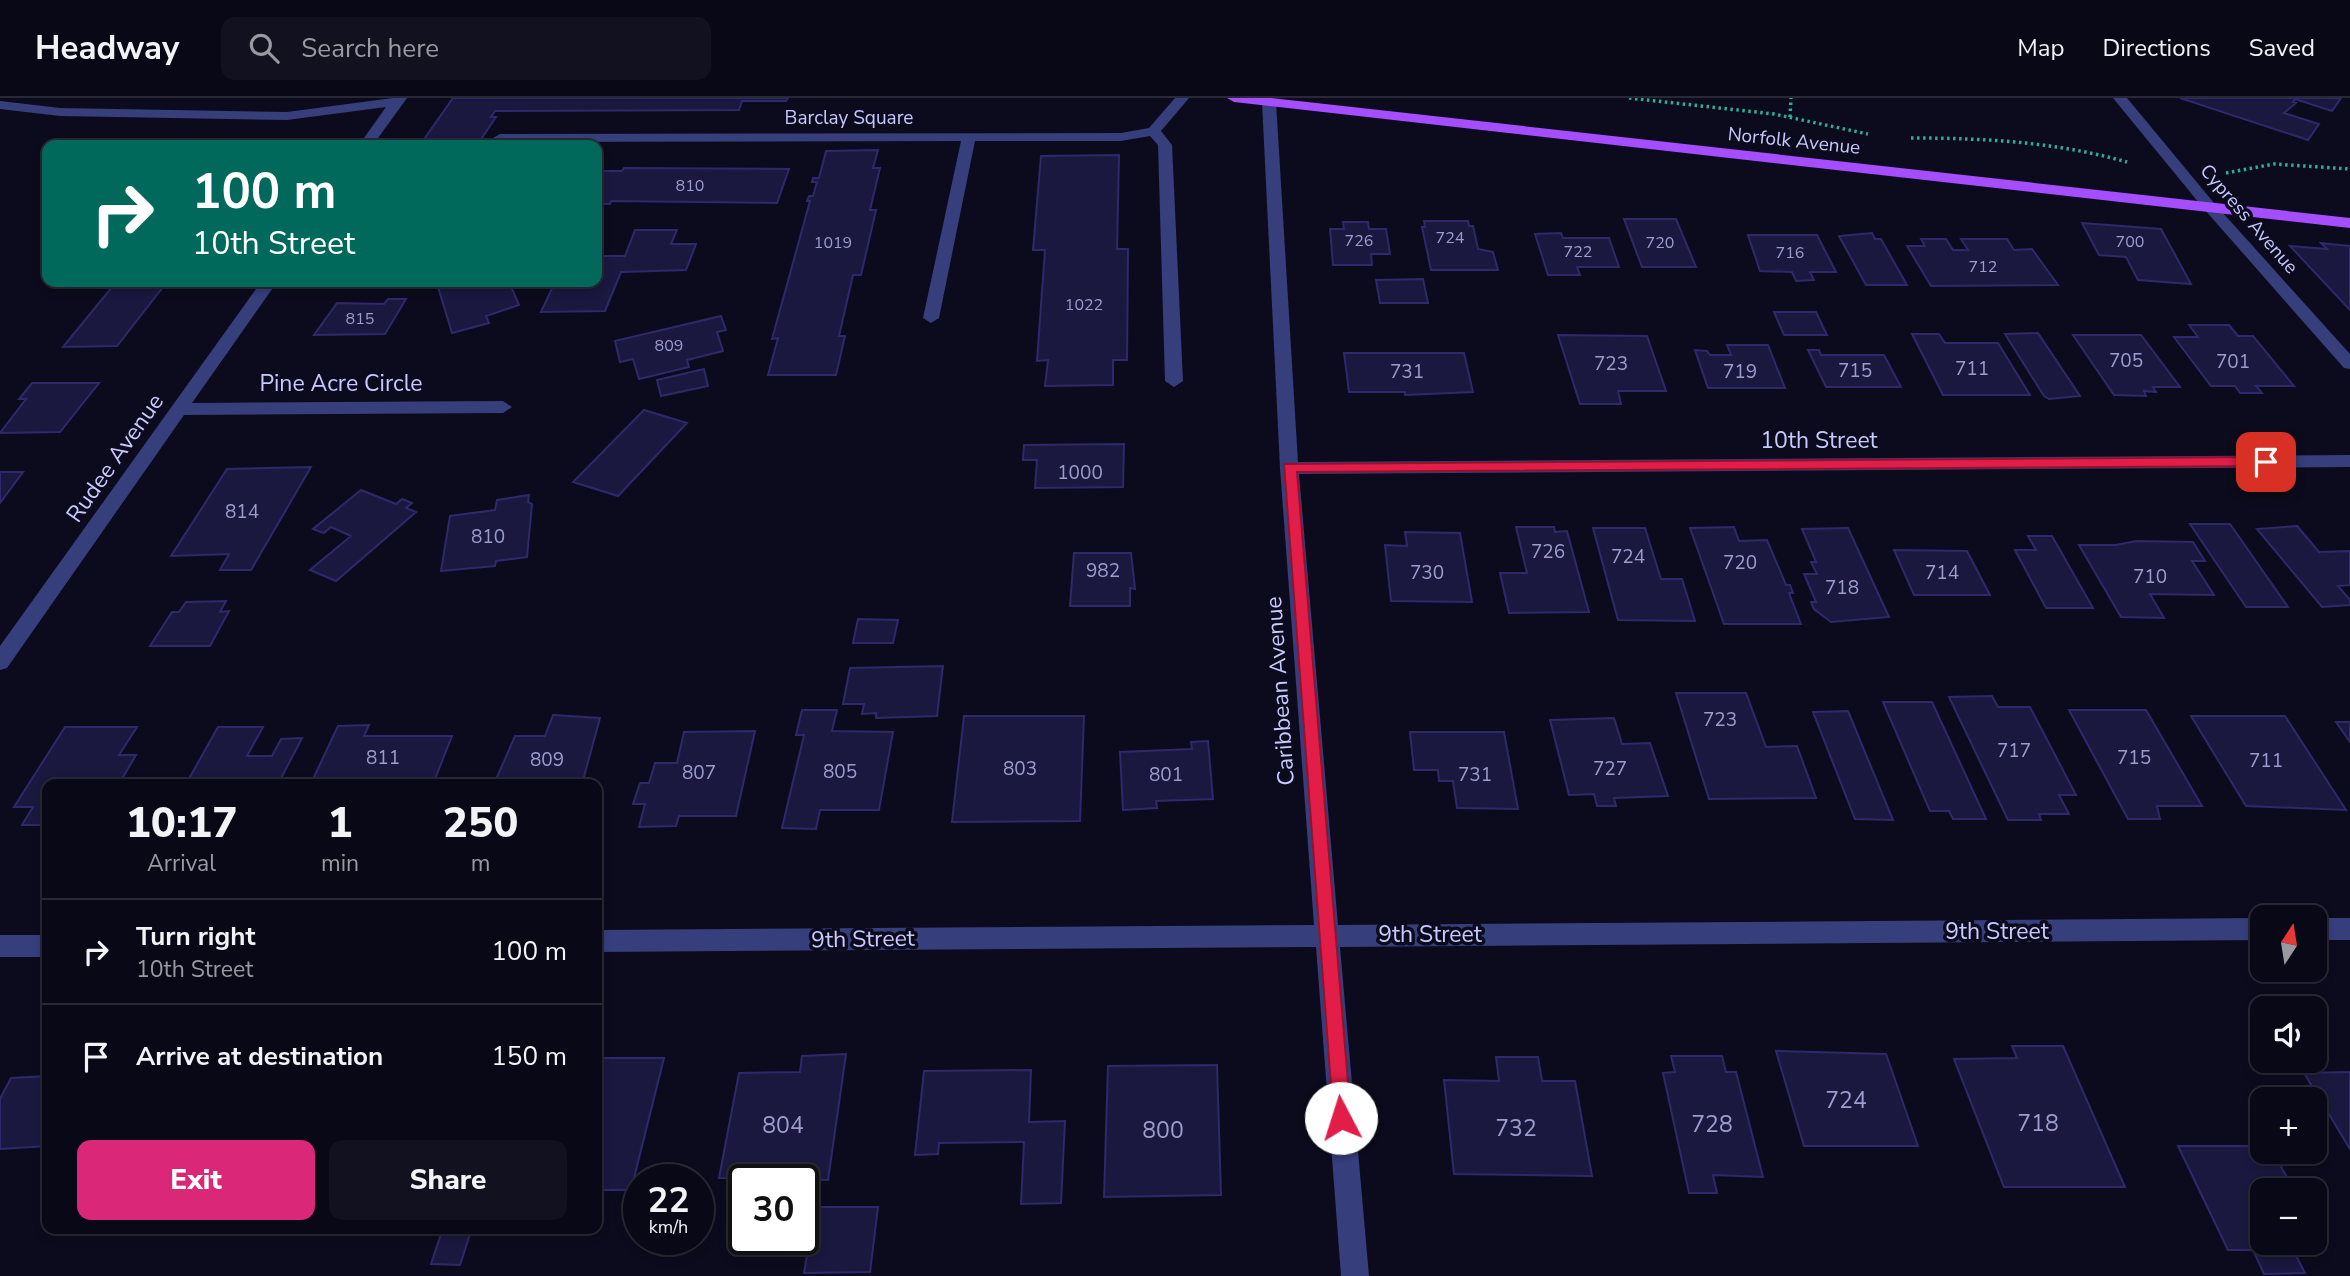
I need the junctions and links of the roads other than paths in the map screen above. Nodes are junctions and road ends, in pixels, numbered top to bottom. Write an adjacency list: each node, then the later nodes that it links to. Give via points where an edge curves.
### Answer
1 (301, 98): 8 (street)
2 (1182, 98): 9 (street)
3 (1234, 98): 6 (main road, Norfolk Avenue)
4 (2120, 98): 13 (street, Cypress Avenue)
5 (398, 100): 8 (street); 12 (street)
6 (1269, 102): 13 (main road, Norfolk Avenue); 22 (street, Caribbean Avenue)
7 (0, 105): 8 (street, via 60,112)
8 (287, 116)
9 (1154, 131): 10 (street, Barclay Square, via 1121,136); 18 (street, via 1165,145)
10 (969, 137): 11 (street, Barclay Square); 16 (street)
11 (500, 138)
12 (370, 140)
13 (2209, 206): 14 (main road, Norfolk Avenue); 17 (street, Cypress Avenue)
14 (2350, 223)
15 (265, 287): 20 (street, Rudee Avenue)
16 (931, 318)
17 (2350, 364)
18 (1174, 382)
19 (503, 407): 20 (street, Pine Acre Circle)
20 (179, 409): 23 (street, Rudee Avenue)
21 (2350, 461): 22 (street, 10th Street)
22 (1289, 468): 27 (street, Caribbean Avenue)
23 (0, 662)
24 (2250, 929): 27 (street, 9th Street)
25 (2328, 929): 26 (street)
26 (2350, 929)
27 (1325, 935): 28 (street, 9th Street); 31 (street, Caribbean Avenue)
28 (602, 941)
29 (42, 946): 30 (street)
30 (0, 947)
31 (1355, 1276)

